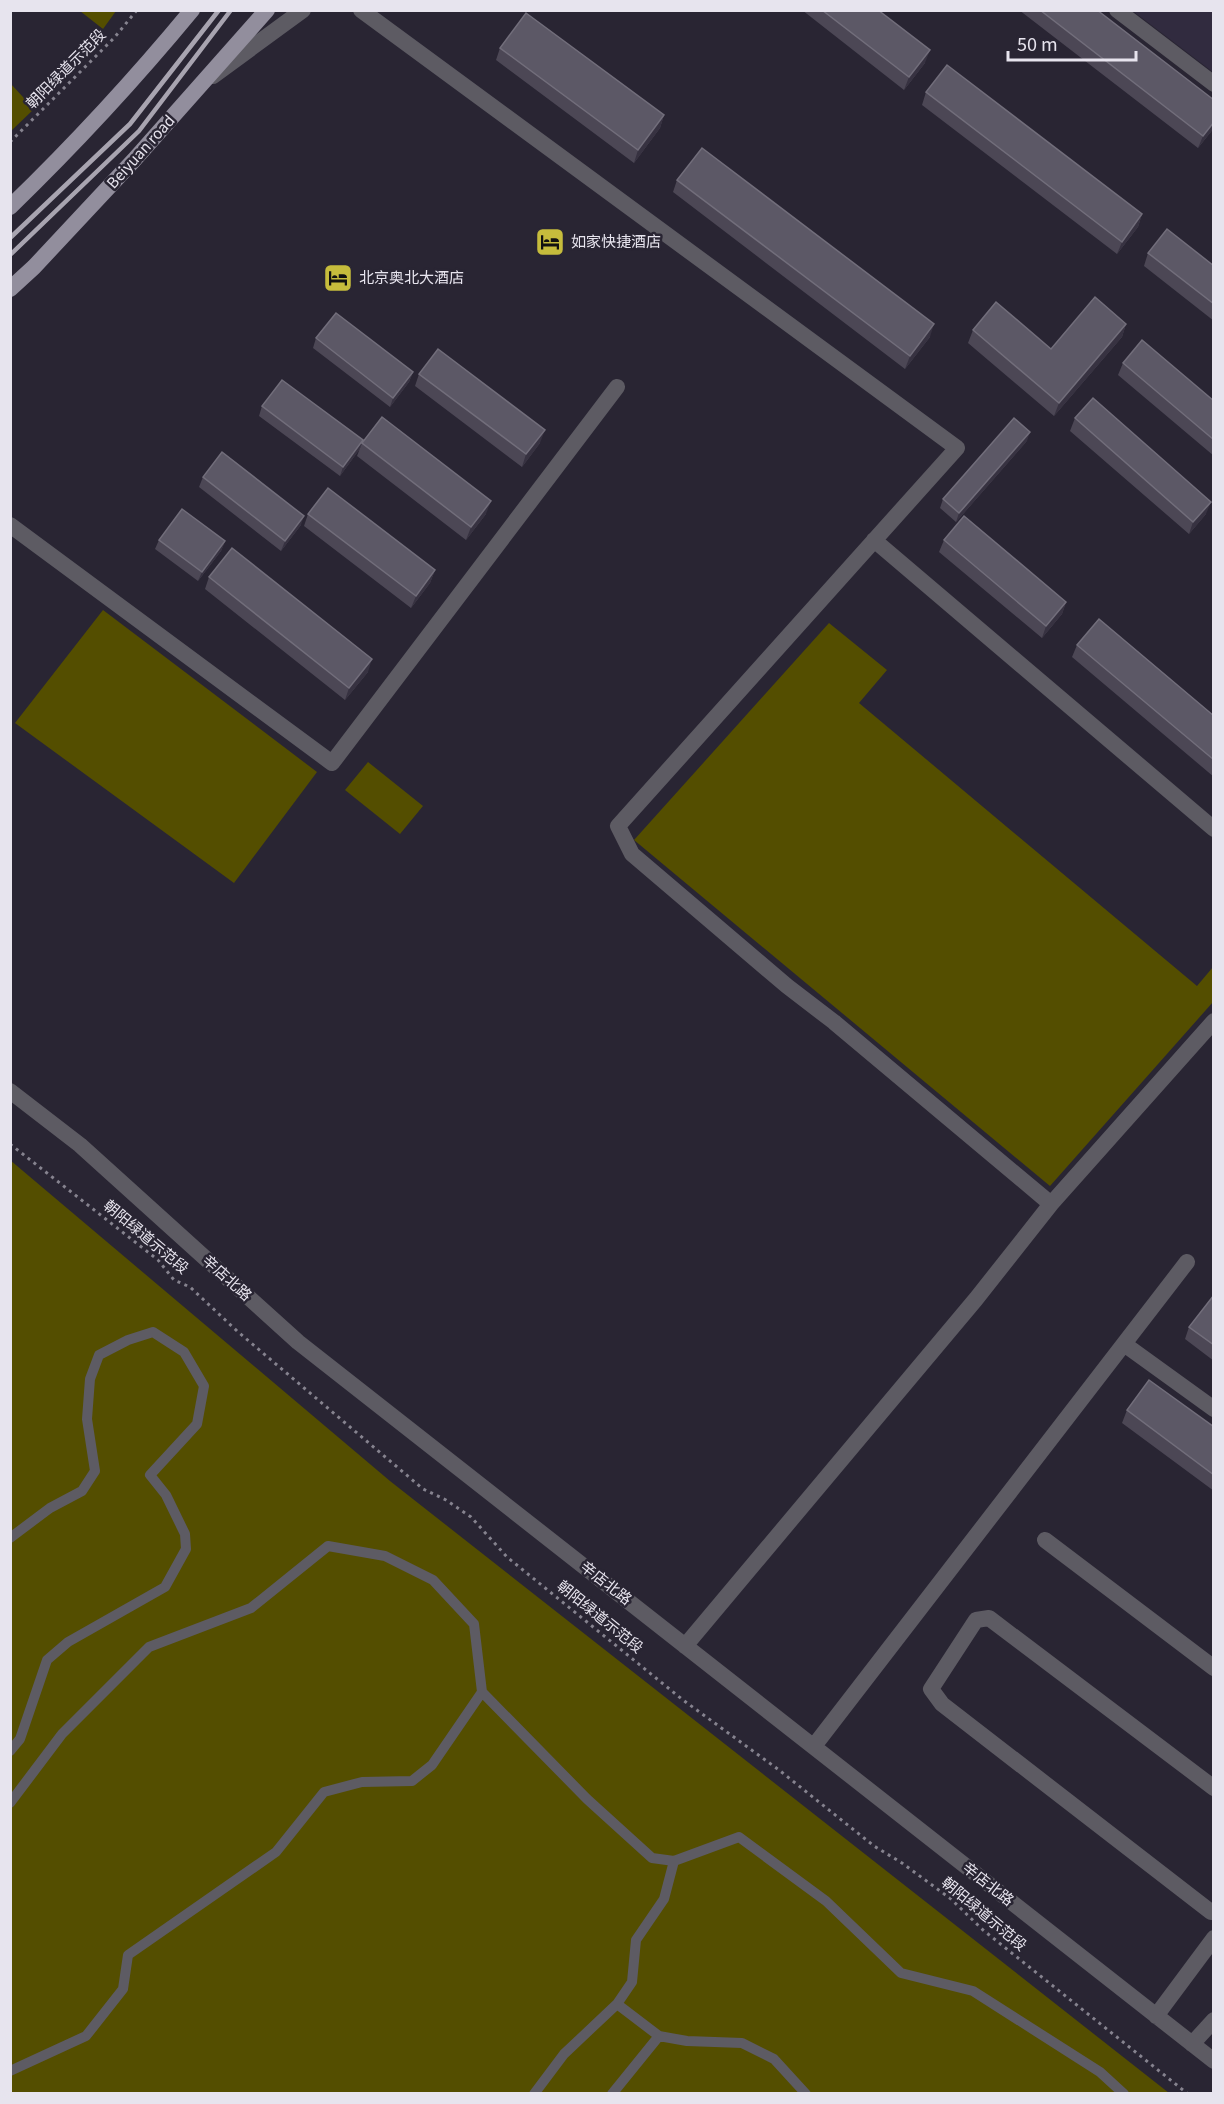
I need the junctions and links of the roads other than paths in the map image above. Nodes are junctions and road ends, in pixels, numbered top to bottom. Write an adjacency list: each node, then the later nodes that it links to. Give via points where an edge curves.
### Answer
1 (181, 10): 7 (street)
2 (192, 10): 7 (main road)
3 (267, 10): 9 (main road, Beiyuan road)
4 (303, 10): 9 (street)
5 (361, 10): 14 (street, via 957,448)
6 (1117, 10): 8 (street)
7 (162, 46): 10 (main road)
8 (1214, 84)
9 (200, 86): 11 (main road, Beiyuan road)
10 (10, 207)
11 (10, 289)
12 (617, 387): 13 (street, via 332,763)
13 (10, 525)
14 (874, 540): 15 (street); 18 (street, via 618,826 632,854)
15 (1214, 829)
16 (1214, 1021): 18 (street)
17 (10, 1091): 24 (street, 辛店北路, via 80,1145 298,1342)
18 (1051, 1204): 24 (street)
19 (1187, 1263): 20 (street)
20 (1124, 1344): 21 (street); 27 (street)
21 (1214, 1409)
22 (10, 1538): 28 (lane, via 50,1508 82,1491 95,1471 87,1419 90,1379 99,1354 153,1332 184,1352 204,1386 198,1424 150,1475 166,1496 185,1534 186,1549 165,1587 68,1642 47,1660 20,1738)
23 (1045, 1540): 25 (street)
24 (685, 1646): 27 (street, 辛店北路)
25 (1214, 1668)
26 (482, 1692): 30 (lane, via 474,1624 433,1580 386,1556 328,1546 251,1608 149,1647 62,1734); 31 (lane, via 651,1858); 40 (lane, via 432,1766 412,1780 362,1782 324,1792 276,1852 129,1954 123,1989 86,2036)
27 (814, 1746): 35 (street, 辛店北路)
28 (10, 1751)
29 (1214, 1788): 32 (street, via 989,1618 976,1620 931,1689 942,1704)
30 (10, 1803)
31 (674, 1861): 34 (lane, via 664,1899 636,1940 632,1982); 44 (lane, via 739,1837 826,1901 901,1973 974,1991 1100,2072)
32 (1213, 1917)
33 (1214, 1938): 35 (street)
34 (616, 2004): 37 (lane); 41 (lane, via 564,2054)
35 (1156, 2016): 38 (street, 辛店北路)
36 (1214, 2020): 38 (street)
37 (659, 2036): 42 (lane); 43 (lane, via 742,2043 774,2059)
38 (1192, 2044): 39 (street, 辛店北路)
39 (1214, 2061)
40 (10, 2071)
41 (534, 2094)
42 (612, 2094)
43 (806, 2094)
44 (1124, 2094)

